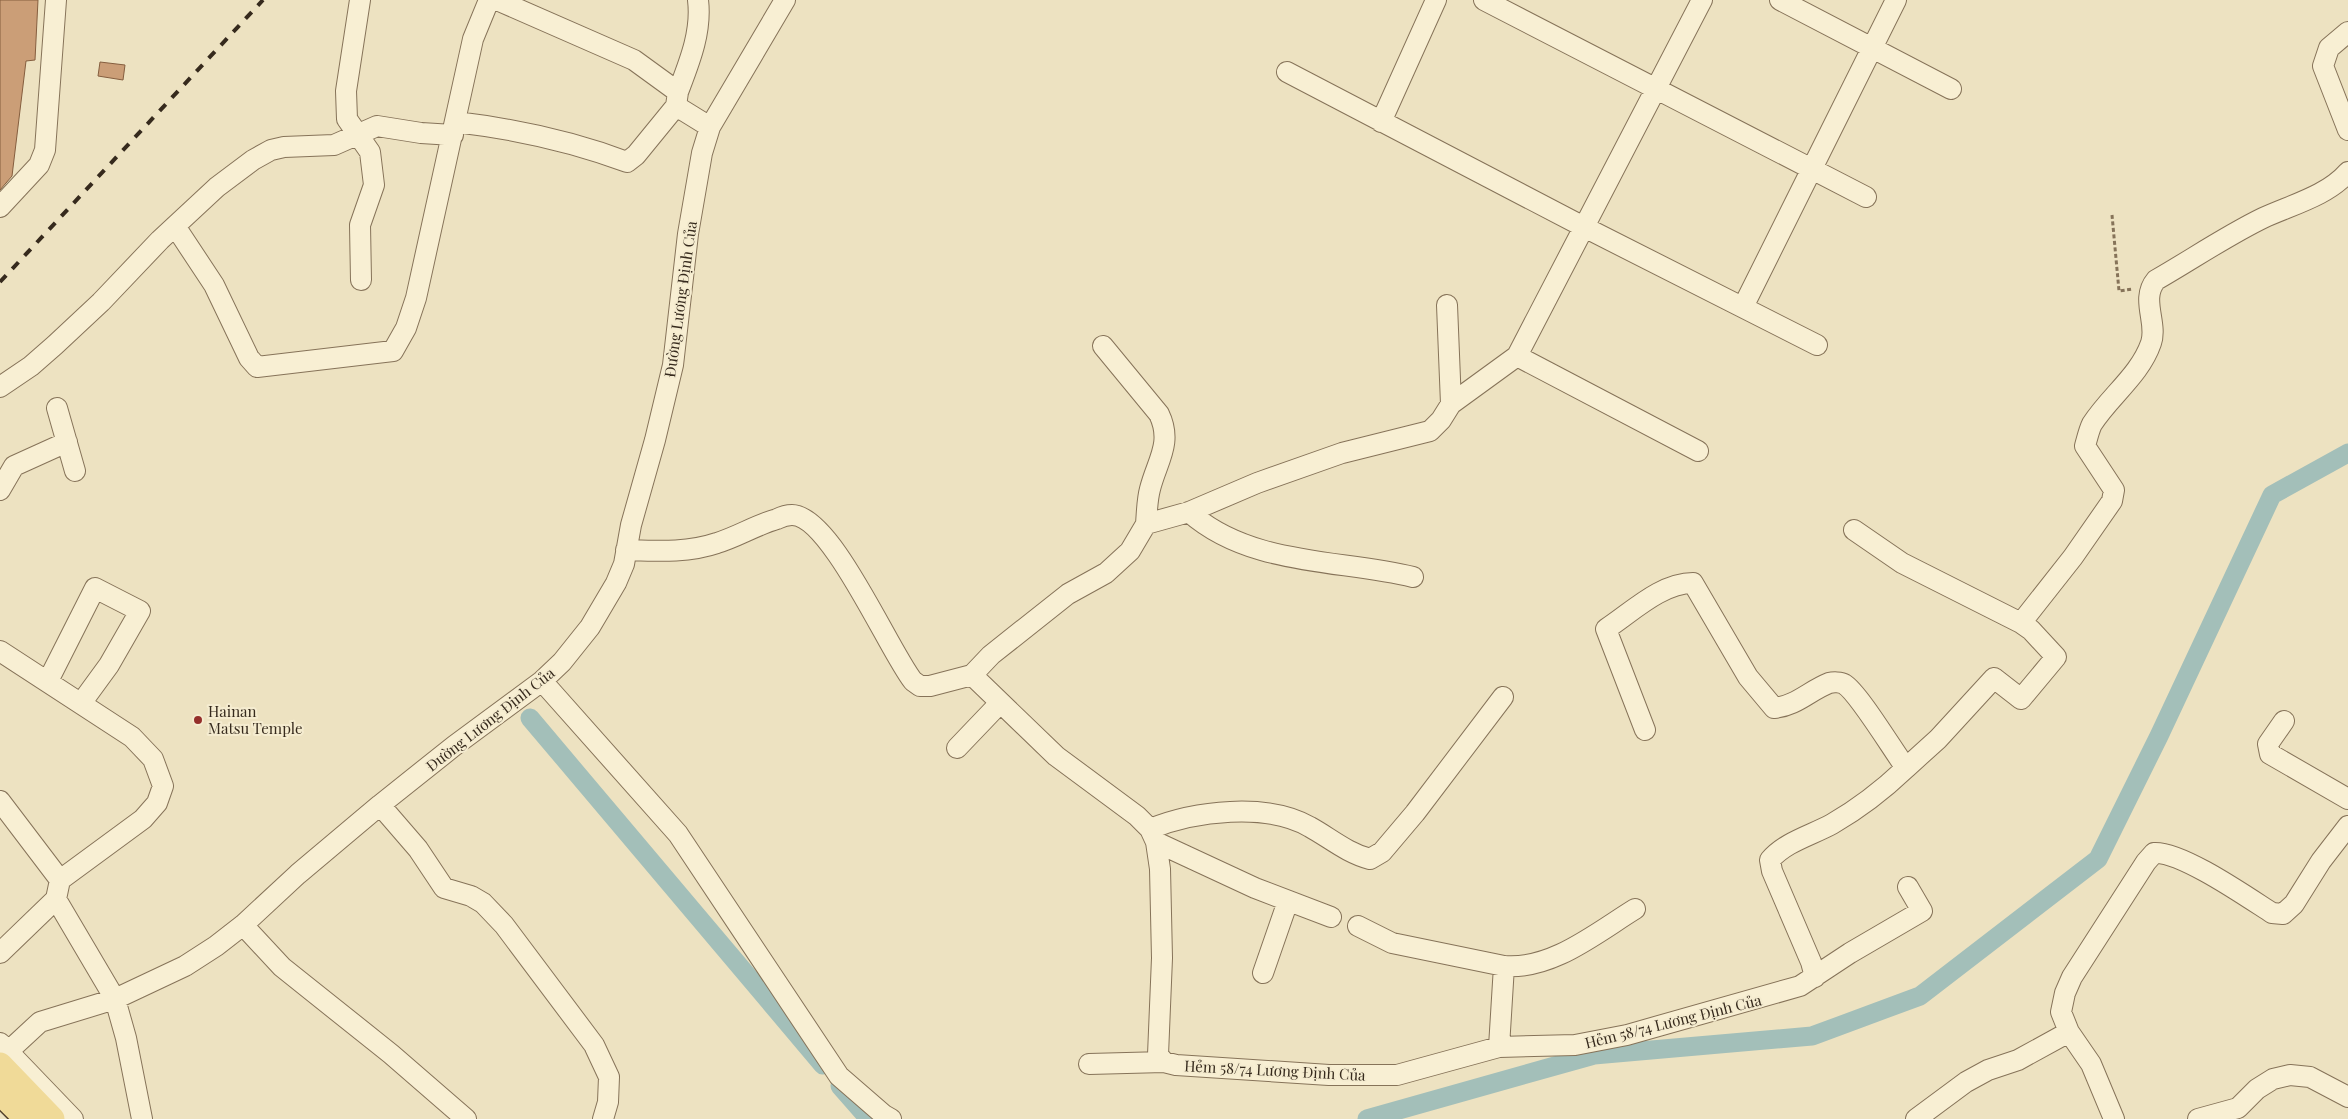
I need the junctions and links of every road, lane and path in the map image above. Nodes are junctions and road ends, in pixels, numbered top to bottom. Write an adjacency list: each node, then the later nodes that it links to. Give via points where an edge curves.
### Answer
1 (56, 0): 26 (street, via 45,150 39,165)
2 (360, 0): 22 (street, via 346,91 346,118)
3 (489, 0): 20 (street, via 473,39)
4 (497, 0): 17 (street, via 634,60)
5 (698, 0): 17 (street, via 697,34)
6 (785, 0): 19 (street, Đường Lương Định Của)
7 (1436, 0): 18 (street)
8 (1484, 0): 15 (street)
9 (1702, 0): 15 (street)
10 (1780, 0): 13 (street)
11 (1896, 0): 13 (street)
12 (2348, 32): 21 (street, via 2328,48 2323,66)
13 (1872, 49): 16 (street); 23 (street)
14 (1287, 72): 18 (street)
15 (1655, 89): 23 (street); 29 (street)
16 (1951, 89)
17 (677, 99): 19 (street); 20 (street, via 636,155 627,162 536,134)
18 (1381, 122): 29 (street)
19 (710, 127): 47 (street, Đường Lương Định Của, via 702,153 688,234 673,365)
20 (454, 128): 22 (street, via 421,133 377,126); 28 (street, via 416,298 406,328 393,351 257,367 248,358 214,285)
21 (2348, 130)
22 (358, 133): 28 (street, via 334,145 271,150 236,172); 30 (street, via 370,152 374,185 360,225)
23 (1811, 170): 25 (street); 33 (street)
24 (2348, 172): 31 (street, via 2309,199 2262,218 2156,280)
25 (1866, 197)
26 (0, 207)
27 (2112, 215): 31 (path, via 2119,291)
28 (175, 226): 37 (street, via 55,345)
29 (1584, 227): 33 (street); 36 (street)
30 (361, 280)
31 (2151, 286): 49 (street, via 2153,331 2144,361 2091,425 2085,446 2114,490 2112,501 2073,558)
32 (1447, 305): 38 (street)
33 (1743, 307): 34 (street)
34 (1817, 344)
35 (1103, 346): 45 (street, via 1159,414 1165,427 1166,438 1150,488)
36 (1517, 356): 38 (street); 41 (street)
37 (0, 387)
38 (1450, 404): 44 (street, via 1442,420 1430,431 1342,453 1257,483)
39 (57, 408): 40 (street)
40 (67, 442): 42 (street); 43 (street, via 14,466)
41 (1698, 451)
42 (75, 470)
43 (0, 490)
44 (1190, 512): 45 (street); 48 (street, via 1221,535 1260,550)
45 (1146, 524): 51 (street, via 1130,551 1106,573 1068,594 991,655)
46 (1854, 530): 49 (street, via 1902,563)
47 (626, 550): 51 (street, via 669,552 710,545 792,514 805,520 820,534 844,563 913,681 920,686 930,686); 53 (street, Đường Lương Định Của, via 624,564 603,606 576,645)
48 (1413, 577)
49 (2021, 623): 60 (street, via 2056,657 2021,700 1994,678 1938,739)
50 (0, 651): 52 (street)
51 (972, 675): 56 (street)
52 (48, 681): 55 (street); 55 (street, via 95,588 140,611)
53 (542, 681): 63 (street, Đường Lương Định Của); 93 (street, via 678,834 839,1076)
54 (1502, 698): 65 (street, via 1415,812 1382,852 1370,859 1356,855 1308,826 1270,814 1206,813 1172,820)
55 (82, 702): 67 (street, via 146,749 160,772 163,786 157,803 142,819)
56 (1000, 703): 59 (street); 65 (street, via 1056,756 1137,816)
57 (2284, 720): 61 (street, via 2268,744 2270,754)
58 (1645, 730): 60 (street, via 1606,629 1660,592 1680,583 1693,583 1727,645 1774,708 1803,699 1831,682 1844,684)
59 (957, 748)
60 (1906, 768): 76 (street, via 1890,784 1847,814 1777,850 1770,860)
61 (2348, 799)
62 (0, 801): 67 (street)
63 (380, 805): 71 (street, Đường Lương Định Của); 92 (street, via 418,850 444,888 483,902 504,925 594,1045 609,1077)
64 (2348, 826): 78 (street, via 2294,904 2283,914 2272,912 2188,863 2163,852 2154,853 2108,919 2065,993 2061,1012)
65 (1153, 836): 68 (street, via 1255,888); 81 (street, Hẻm 58/74 Lương Định Của, via 1160,870 1162,958 1158,1055)
66 (1908, 887): 76 (street, Hẻm 58/74 Lương Định Của, via 1922,911)
67 (58, 889): 73 (street); 77 (street)
68 (1288, 901): 70 (street); 75 (street)
69 (1635, 909): 74 (street, via 1559,956 1520,968)
70 (1331, 917)
71 (243, 925): 77 (street, Đường Lương Định Của, via 185,966); 91 (street, via 282,967)
72 (1358, 926): 74 (street, via 1392,943)
73 (0, 953)
74 (1504, 966): 79 (street)
75 (1263, 973)
76 (1815, 977): 79 (street, Hẻm 58/74 Lương Định Của, via 1790,990 1627,1035 1575,1045)
77 (115, 999): 80 (street, Đường Lương Định Của, via 40,1022); 90 (street)
78 (2069, 1032): 94 (street, via 2018,1060 1966,1082); 95 (street, via 2090,1064)
79 (1500, 1047): 81 (street, Hẻm 58/74 Lương Định Của, via 1397,1075 1329,1075 1208,1068)
80 (2, 1055): 88 (main road); 89 (street)
81 (1164, 1062): 82 (street)
82 (1089, 1064)
83 (0, 1092): 87 (main road)
84 (2348, 1097): 96 (street, via 2310,1077 2290,1075 2273,1079 2256,1089 2238,1108)
85 (0, 1109): 86 (street)
86 (9, 1119)
87 (27, 1119)
88 (52, 1119)
89 (73, 1119)
90 (142, 1119)
91 (466, 1119)
92 (604, 1119)
93 (891, 1119)
94 (1916, 1119)
95 (2114, 1119)
96 (2198, 1119)

